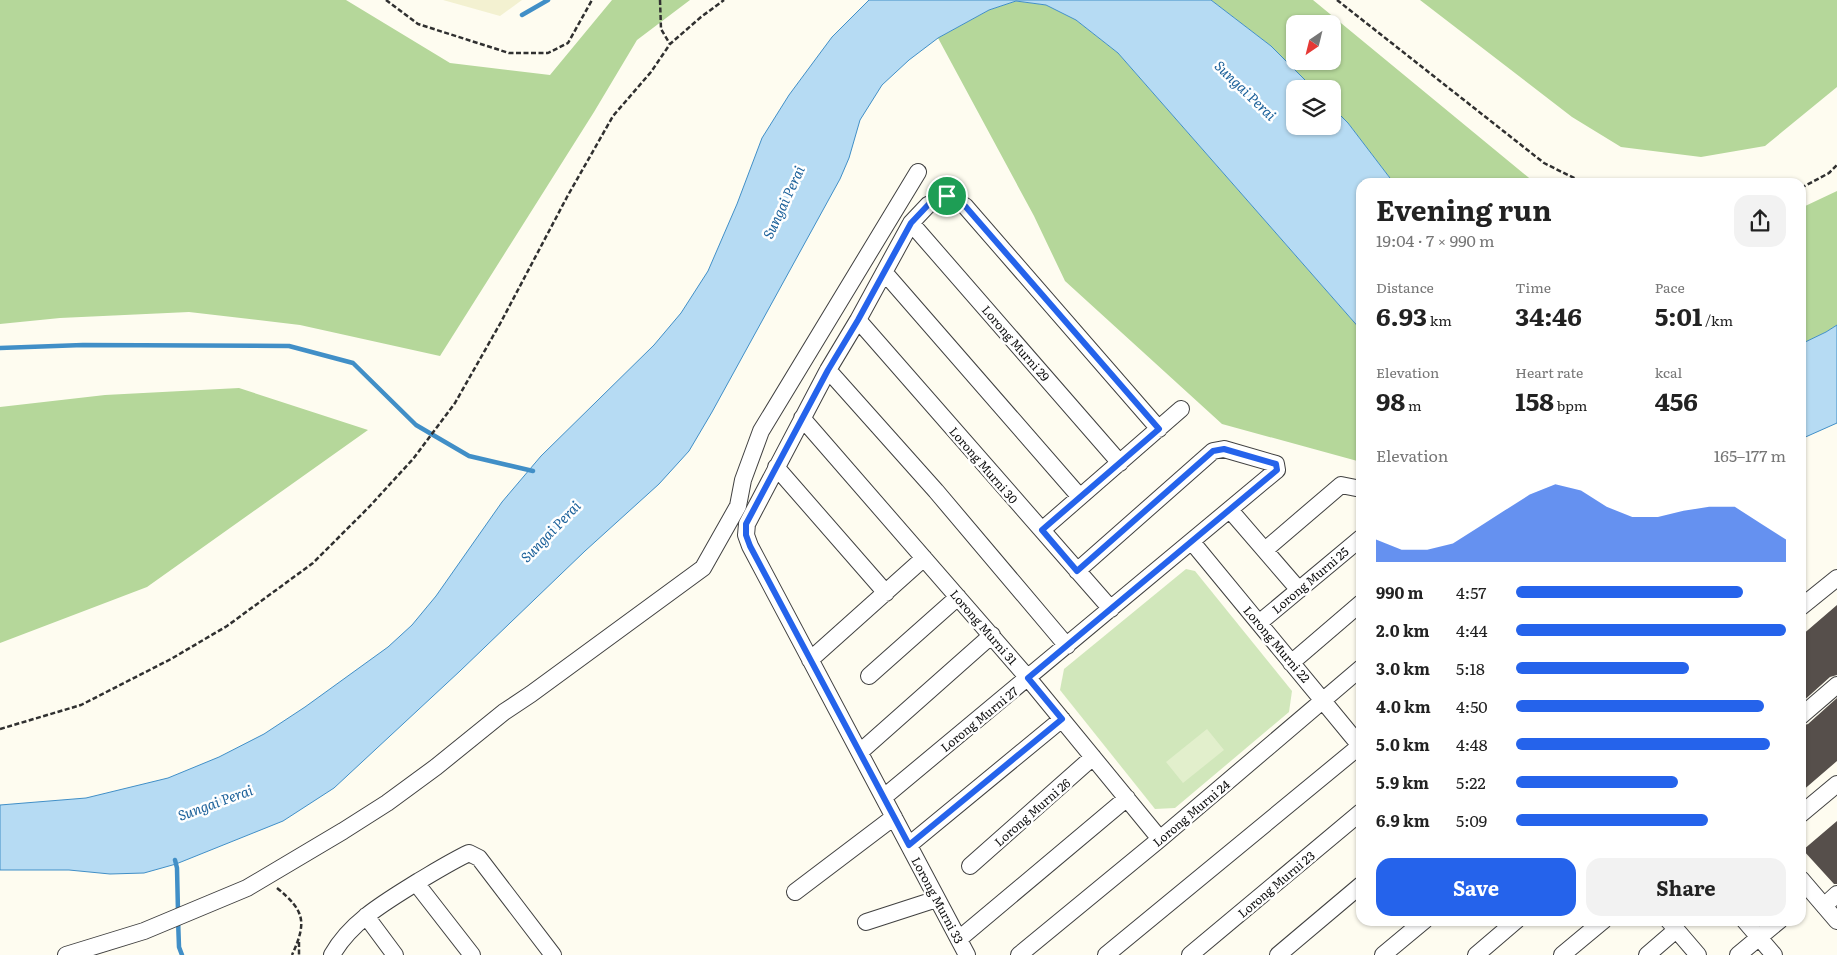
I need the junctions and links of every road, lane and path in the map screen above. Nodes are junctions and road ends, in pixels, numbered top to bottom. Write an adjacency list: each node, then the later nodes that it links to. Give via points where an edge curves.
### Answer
1 (386, 0): 2 (path, via 418,24 509,53 548,53 568,43)
2 (592, 0)
3 (660, 0): 6 (path, via 661,29)
4 (724, 0): 6 (path)
5 (1337, 0): 9 (path, via 1544,163)
6 (670, 44): 48 (path, via 613,116 455,402 413,459 369,507 313,563 227,626 81,705)
7 (1837, 165): 10 (path)
8 (918, 172): 83 (street, via 761,431 743,480 738,506 703,568 504,712 387,803 343,832 247,888 144,931)
9 (1574, 178)
10 (1806, 185)
11 (911, 223): 12 (street, Lorong Murni 33); 17 (street, Lorong Murni 33, via 928,205 947,196 965,206); 18 (street, Lorong Murni 29)
12 (884, 272): 13 (street, Lorong Murni 33); 21 (street)
13 (858, 320): 14 (street, Lorong Murni 33); 23 (street, Lorong Murni 30)
14 (828, 370): 16 (street, Lorong Murni 33); 38 (street)
15 (1181, 409): 17 (street)
16 (802, 418): 19 (street, Lorong Murni 33); 27 (street, Lorong Murni 31)
17 (1159, 429): 18 (street)
18 (1120, 463): 21 (street)
19 (776, 467): 31 (street); 39 (street, Lorong Murni 33, via 746,524 746,535)
20 (1356, 488): 26 (street, via 1341,485)
21 (1080, 497): 23 (street)
22 (1230, 510): 24 (street, Lorong Murni 27); 26 (street); 28 (street, Lorong Murni 27, via 1277,470 1276,464 1224,449 1213,451)
23 (1042, 530): 28 (street, Lorong Murni 30)
24 (1192, 542): 35 (street, Lorong Murni 27); 36 (street, Lorong Murni 22)
25 (1356, 542): 30 (street, Lorong Murni 25)
26 (1265, 550): 30 (street)
27 (924, 558): 31 (street); 32 (street, Lorong Murni 31)
28 (1077, 571): 35 (street, Lorong Murni 30)
29 (1837, 578): 33 (street)
30 (1299, 590): 36 (street, Lorong Murni 25)
31 (886, 593): 39 (street)
32 (958, 597): 37 (street, Lorong Murni 31); 42 (street)
33 (1806, 603)
34 (1356, 607): 40 (street)
35 (1111, 609): 38 (street, Lorong Murni 27)
36 (1259, 623): 40 (street, Lorong Murni 22)
37 (992, 635): 43 (street, Lorong Murni 31); 51 (street)
38 (1067, 646): 43 (street, Lorong Murni 27)
39 (810, 660): 51 (street, Lorong Murni 33)
40 (1292, 662): 45 (street, Lorong Murni 22)
41 (1356, 672): 45 (street, Lorong Murni 24)
42 (869, 676)
43 (1028, 678): 47 (street, Lorong Murni 31); 54 (street, Lorong Murni 27)
44 (1837, 685): 46 (street)
45 (1323, 701): 49 (street, Lorong Murni 22); 59 (street, Lorong Murni 24)
46 (1806, 712)
47 (1062, 719): 52 (street, Lorong Murni 31); 60 (street)
48 (0, 729)
49 (1356, 740)
50 (1356, 750): 92 (street)
51 (860, 752): 54 (street, Lorong Murni 33)
52 (1094, 757): 55 (street, Lorong Murni 31); 61 (street, Lorong Murni 26)
53 (1837, 784): 56 (street)
54 (884, 798): 58 (street, Lorong Murni 33)
55 (1127, 798): 59 (street, Lorong Murni 31); 81 (street)
56 (1806, 810)
57 (1356, 816): 93 (street, Lorong Murni 23)
58 (894, 817): 60 (street, Lorong Murni 33); 65 (street)
59 (1160, 839): 91 (street, Lorong Murni 24)
60 (909, 845): 68 (street, Lorong Murni 33)
61 (970, 866)
62 (416, 883): 70 (street); 88 (street); 89 (street, via 469,853 479,858)
63 (275, 886): 82 (path, via 293,902 302,918)
64 (1356, 889): 94 (street)
65 (795, 892)
66 (1837, 894): 69 (street)
67 (1807, 898): 69 (street)
68 (937, 900): 72 (street); 81 (street, Lorong Murni 33)
69 (1824, 906): 71 (street)
70 (366, 916): 86 (street, via 351,929); 87 (street)
71 (1837, 921)
72 (866, 922)
73 (1418, 926): 95 (street)
74 (1510, 926): 96 (street)
75 (1597, 926): 97 (street)
76 (1671, 926): 98 (street)
77 (1673, 926): 99 (street)
78 (1749, 926): 80 (street)
79 (1773, 926): 80 (street)
80 (1759, 938): 100 (street); 101 (street)
81 (959, 939): 90 (street, Lorong Murni 33)
82 (299, 940): 84 (path); 85 (path)
83 (66, 955)
84 (292, 955)
85 (299, 955)
86 (332, 955)
87 (395, 955)
88 (472, 955)
89 (553, 955)
90 (967, 955)
91 (1020, 955)
92 (1106, 955)
93 (1190, 955)
94 (1278, 955)
95 (1383, 955)
96 (1476, 955)
97 (1562, 955)
98 (1647, 955)
99 (1698, 955)
100 (1738, 955)
101 (1774, 955)

